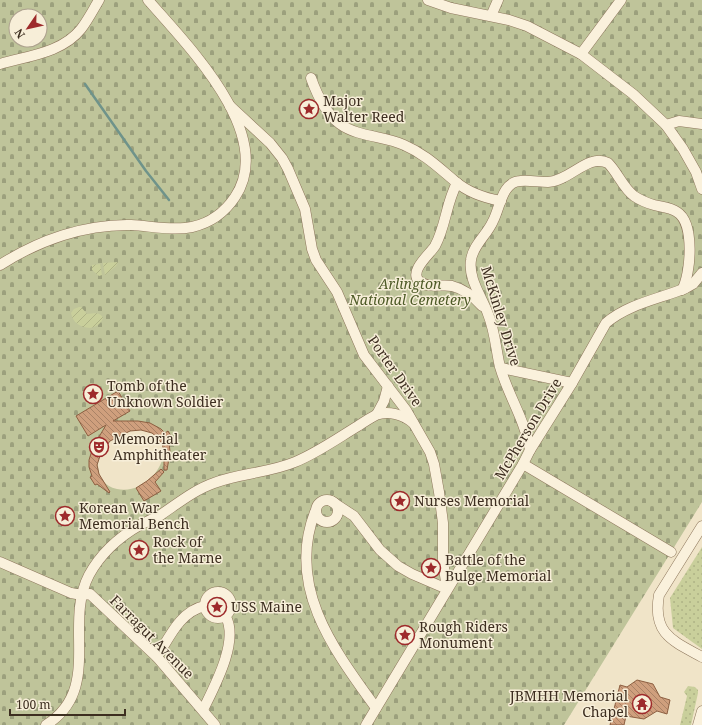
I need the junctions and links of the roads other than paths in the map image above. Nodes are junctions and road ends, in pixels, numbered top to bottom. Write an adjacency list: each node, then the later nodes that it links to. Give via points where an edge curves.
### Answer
1 (99, 0): 8 (street, via 81,30 63,44)
2 (148, 0): 10 (street, via 205,66)
3 (428, 0): 6 (street, via 451,8)
4 (498, 0): 6 (street)
5 (621, 0): 7 (street)
6 (491, 16): 7 (street, via 527,26)
7 (582, 54): 12 (street, via 633,94)
8 (0, 64)
9 (311, 78): 13 (street, via 325,107 341,124 357,132 405,145 433,162)
10 (230, 106): 16 (street, via 242,134 245,169 237,194 217,216 184,229 129,225 89,229 40,243); 22 (street, Porter Drive, via 270,143 282,158 305,209 316,260 337,292 362,351)
11 (702, 124): 12 (street, via 678,121)
12 (666, 125): 14 (street, via 696,172)
13 (456, 183): 15 (street, via 484,197); 19 (street, via 437,241 417,269 417,278 428,285 451,286 461,290 474,298)
14 (702, 189)
15 (501, 201): 18 (street, McKinley Drive, via 506,190 515,182 556,181 592,161 603,160 612,166 632,195 649,204 675,211 683,218 689,242 686,279); 19 (street, McKinley Drive, via 493,223 473,252 470,265 477,290)
16 (0, 264)
17 (702, 273): 18 (street, McPherson Drive, via 693,284)
18 (682, 290): 21 (street, McPherson Drive, via 614,316 606,323)
19 (488, 314): 20 (street, McKinley Drive)
20 (501, 368): 21 (street); 25 (street, McKinley Drive)
21 (572, 383): 25 (street, McPherson Drive)
22 (388, 386): 23 (street); 24 (street, Porter Drive)
23 (377, 414): 24 (street, via 399,414); 33 (street, via 296,462 213,483 130,531 111,546 99,560 89,576)
24 (415, 425): 32 (street, Porter Drive, via 434,464 443,523 443,561)
25 (530, 450): 26 (street, McPherson Drive)
26 (523, 464): 30 (street); 32 (street, McPherson Drive)
27 (331, 501): 28 (street, via 320,502); 28 (street, via 338,509 334,520 322,522); 32 (street, via 354,516 380,550 398,566)
28 (315, 512): 38 (street, via 308,536 306,558 307,576 315,610 332,644)
29 (702, 526): 37 (street, via 659,595 657,606 661,625 673,641)
30 (671, 552)
31 (0, 562): 33 (street, via 71,594)
32 (447, 589): 38 (street, McPherson Drive)
33 (82, 595): 36 (street, Farragut Avenue, via 90,594); 41 (street, via 78,621 79,670 75,686 65,710)
34 (205, 606): 35 (street, via 206,612 213,618); 35 (street, via 206,599 212,593 226,594 231,601 231,610); 36 (street, via 190,612 179,622)
35 (226, 617): 39 (street, via 230,631 228,646 222,667)
36 (157, 657): 39 (street, Farragut Avenue)
37 (702, 657)
38 (376, 708): 43 (street, McPherson Drive)
39 (203, 710): 42 (street, Farragut Avenue)
40 (702, 711): 44 (street)
41 (46, 725)
42 (215, 725)
43 (366, 725)
44 (698, 725)

